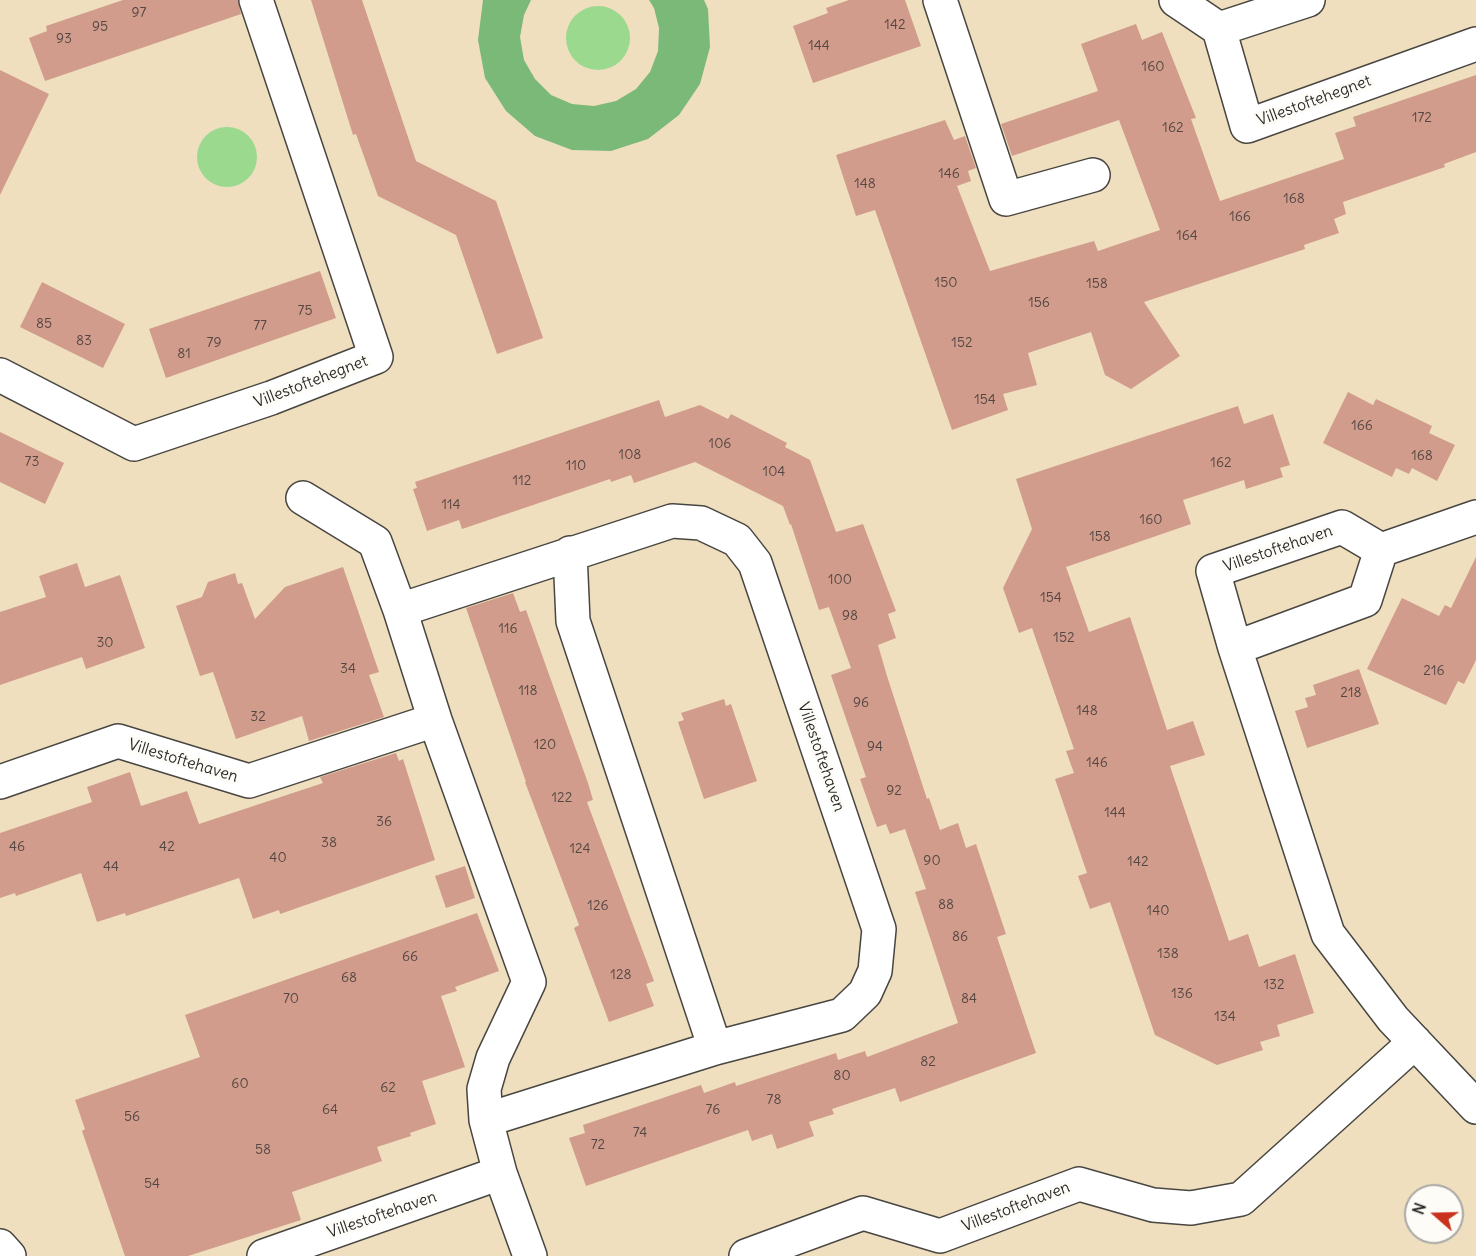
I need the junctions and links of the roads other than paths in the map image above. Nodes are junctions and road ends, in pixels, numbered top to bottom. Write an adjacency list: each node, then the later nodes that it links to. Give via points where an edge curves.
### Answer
1 (256, 0): 8 (street, Villestoftehegnet, via 376,357 271,398 134,444)
2 (940, 0): 7 (street, via 1006,199)
3 (1176, 0): 5 (street)
4 (1308, 0): 5 (street)
5 (1219, 29): 6 (street, Villestoftehegnet, via 1247,126)
6 (1476, 44)
7 (1093, 176)
8 (0, 375)
9 (303, 498): 13 (street, via 375,542)
10 (1476, 517): 11 (street)
11 (1382, 550): 14 (street, via 1365,600); 14 (street, Villestoftehaven, via 1342,527 1213,571)
12 (570, 553): 13 (street, Villestoftehaven); 18 (street, via 573,621); 18 (street, Villestoftehaven, via 672,521 701,523 737,540 755,564 879,929 875,971 865,993 842,1015)
13 (400, 609): 15 (street)
14 (1235, 648): 17 (street, Villestoftehaven, via 1328,934)
15 (435, 720): 16 (street, Villestoftehaven, via 249,781 118,741); 20 (street, via 529,982 493,1058 484,1089)
16 (0, 782)
17 (1415, 1042): 19 (street, Villestoftehaven); 26 (street, Villestoftehaven, via 1241,1199 1191,1208 1152,1205 1079,1184 940,1236 863,1213)
18 (716, 1048): 20 (street, Villestoftehaven)
19 (1476, 1107)
20 (486, 1120): 21 (street)
21 (500, 1173): 24 (street, Villestoftehaven); 25 (street)
22 (0, 1246): 23 (street)
23 (9, 1256)
24 (264, 1256)
25 (530, 1256)
26 (746, 1256)

